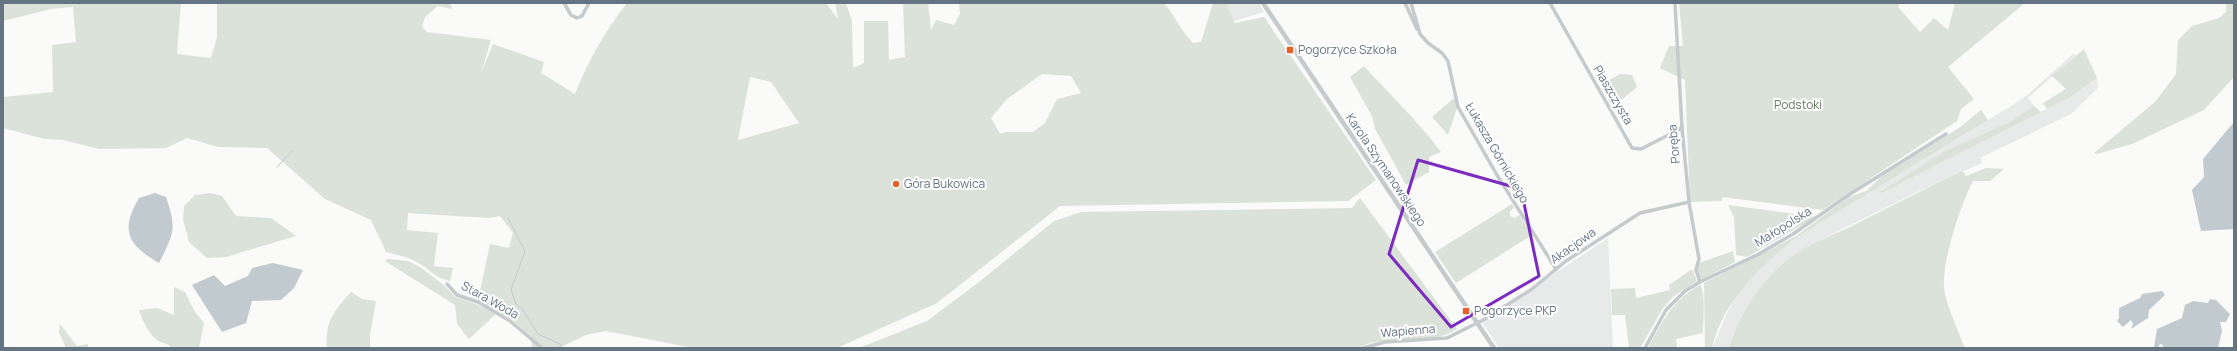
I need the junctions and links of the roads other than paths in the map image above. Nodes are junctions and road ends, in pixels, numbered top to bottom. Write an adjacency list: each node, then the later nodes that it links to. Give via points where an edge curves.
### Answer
1 (564, 3): 2 (street, via 571,15 577,18 582,16)
2 (589, 3)
3 (1263, 3): 15 (street, Karola Szymanowskiego)
4 (1405, 3): 8 (street)
5 (1411, 3): 8 (street, Łukasza Górnickiego)
6 (1550, 3): 9 (street, Piaszczysta, via 1632,148 1640,149)
7 (1675, 3): 9 (street, Poręba)
8 (1418, 30): 12 (street, Łukasza Górnickiego, via 1428,43 1445,56 1458,107)
9 (1682, 128): 11 (street, Poręba)
10 (1946, 134): 13 (street, Małopolska, via 1850,194 1794,234)
11 (1689, 202): 12 (street, Akacjowa, via 1640,213); 13 (street, Poręba, via 1699,259 1696,270)
12 (1556, 269): 15 (street, Akacjowa, via 1532,289)
13 (1700, 282): 19 (street, Małopolska, via 1675,299)
14 (447, 284): 16 (street, Stara Woda, via 457,295 478,302 510,321)
15 (1477, 322): 17 (street, Wapienna, via 1447,338 1385,342); 18 (street, Karola Szymanowskiego)
16 (542, 348)
17 (1363, 348)
18 (1494, 348)
19 (1645, 348)

